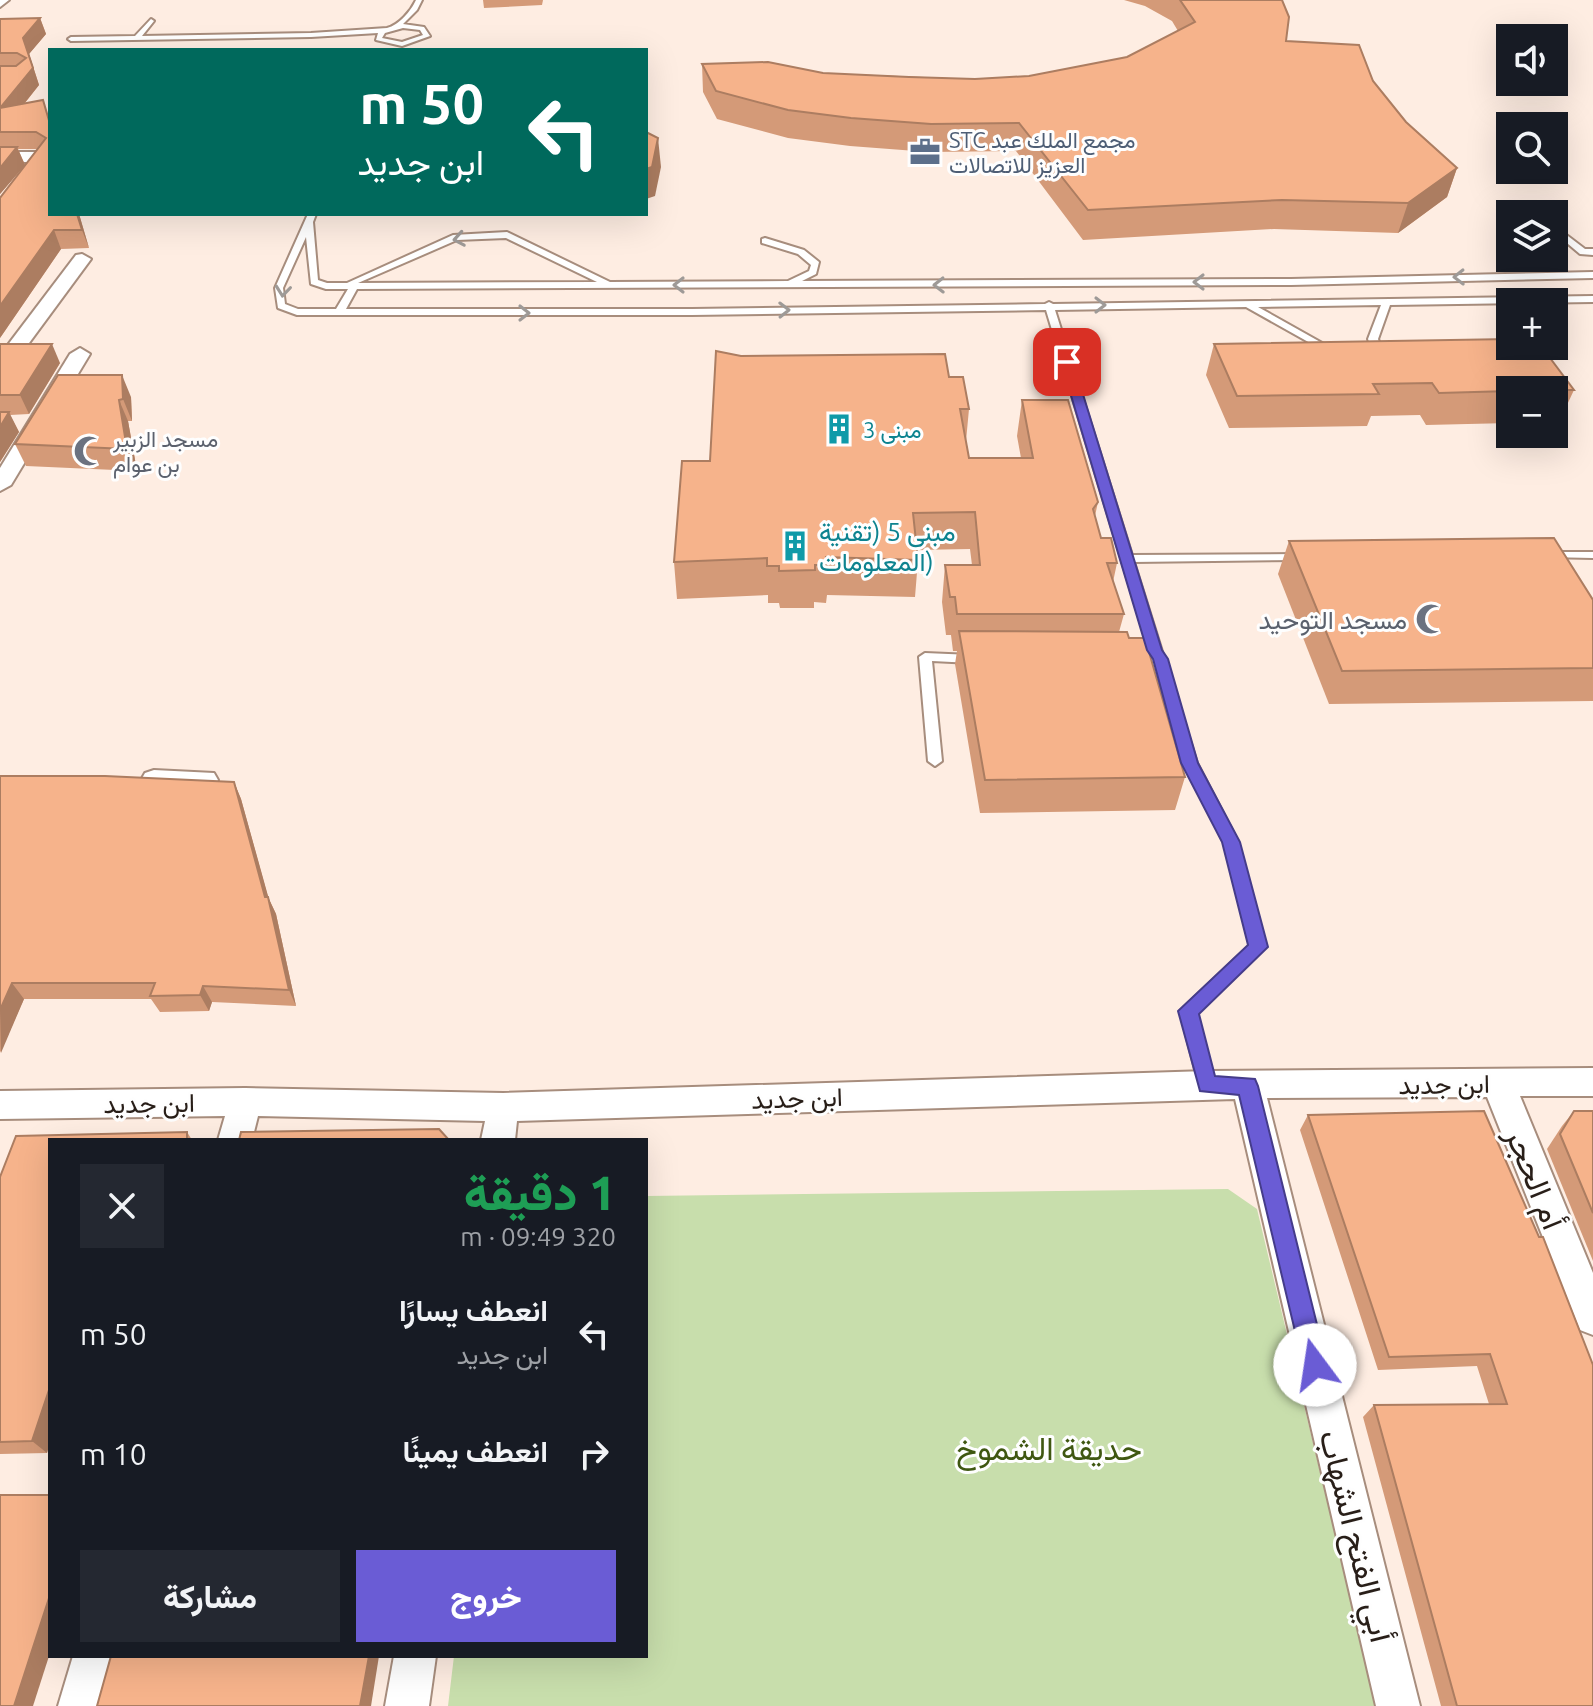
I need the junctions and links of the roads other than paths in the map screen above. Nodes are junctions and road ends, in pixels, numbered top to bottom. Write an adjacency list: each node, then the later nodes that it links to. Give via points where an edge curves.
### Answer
1 (419, 0): 2 (lane)
2 (415, 9): 4 (lane); 5 (lane)
3 (151, 21): 8 (lane)
4 (396, 27): 5 (lane); 6 (lane)
5 (422, 28): 10 (lane, via 427,36)
6 (386, 30): 7 (lane); 11 (lane, via 378,37)
7 (334, 35): 8 (lane); 11 (lane)
8 (137, 38): 9 (lane)
9 (71, 39)
10 (418, 41): 11 (lane); 12 (lane)
11 (382, 46)
12 (409, 48)
13 (0, 157): 14 (street, via 43,157)
14 (26, 178)
15 (310, 216): 25 (lane, via 314,282); 32 (lane, one-way to 32, via 279,288 281,306 297,312)
16 (1568, 239): 18 (lane, via 1583,252)
17 (765, 241): 24 (lane, via 801,252 816,264 813,272)
18 (1593, 252)
19 (82, 259): 36 (street)
20 (1593, 275): 21 (lane, one-way to 21)
21 (1325, 281): 22 (lane); 29 (lane)
22 (1291, 282): 24 (lane, one-way to 24); 28 (lane)
23 (610, 284): 24 (lane, one-way to 23); 25 (lane); 25 (lane, one-way to 25, via 507,235 456,237)
24 (788, 285)
25 (350, 286): 32 (lane)
26 (1593, 299): 27 (lane)
27 (1386, 303): 29 (lane); 35 (lane, via 1373,339)
28 (1302, 304): 29 (lane); 31 (lane)
29 (1335, 304)
30 (1049, 305): 31 (lane, one-way to 31); 32 (lane, one-way to 30); 44 (lane)
31 (1249, 305): 33 (lane, via 1315,345)
32 (339, 313)
33 (1340, 352)
34 (1356, 352): 35 (lane)
35 (1378, 353): 37 (lane)
36 (6, 354): 39 (street, via 80,354)
37 (1394, 354)
38 (13, 423): 39 (street)
39 (40, 423): 40 (street)
40 (0, 485)
41 (1540, 555): 42 (lane)
42 (1593, 555)
43 (1318, 557): 44 (lane)
44 (1129, 559): 47 (lane)
45 (990, 659): 48 (lane, via 925,657)
46 (1145, 659): 47 (lane)
47 (1160, 659): 53 (lane, via 1190,763 1231,842 1258,947 1188,1011)
48 (935, 761)
49 (126, 780): 50 (street)
50 (205, 780)
51 (1593, 1082): 52 (street, ابن جديد)
52 (1498, 1083): 54 (street, ابن جديد); 60 (street, أم الحجر)
53 (1207, 1085): 54 (street, ابن جديد); 57 (street, ابن جديد)
54 (1248, 1086): 65 (street, أبي الفتح الشهاب)
55 (245, 1102): 56 (street, ابن جديد); 57 (street, ابن جديد); 58 (street)
56 (0, 1105)
57 (503, 1107): 59 (street)
58 (236, 1138)
59 (498, 1138)
60 (1593, 1317)
61 (93, 1658): 63 (street)
62 (415, 1658): 64 (street)
63 (80, 1706)
64 (407, 1706)
65 (1398, 1706)

